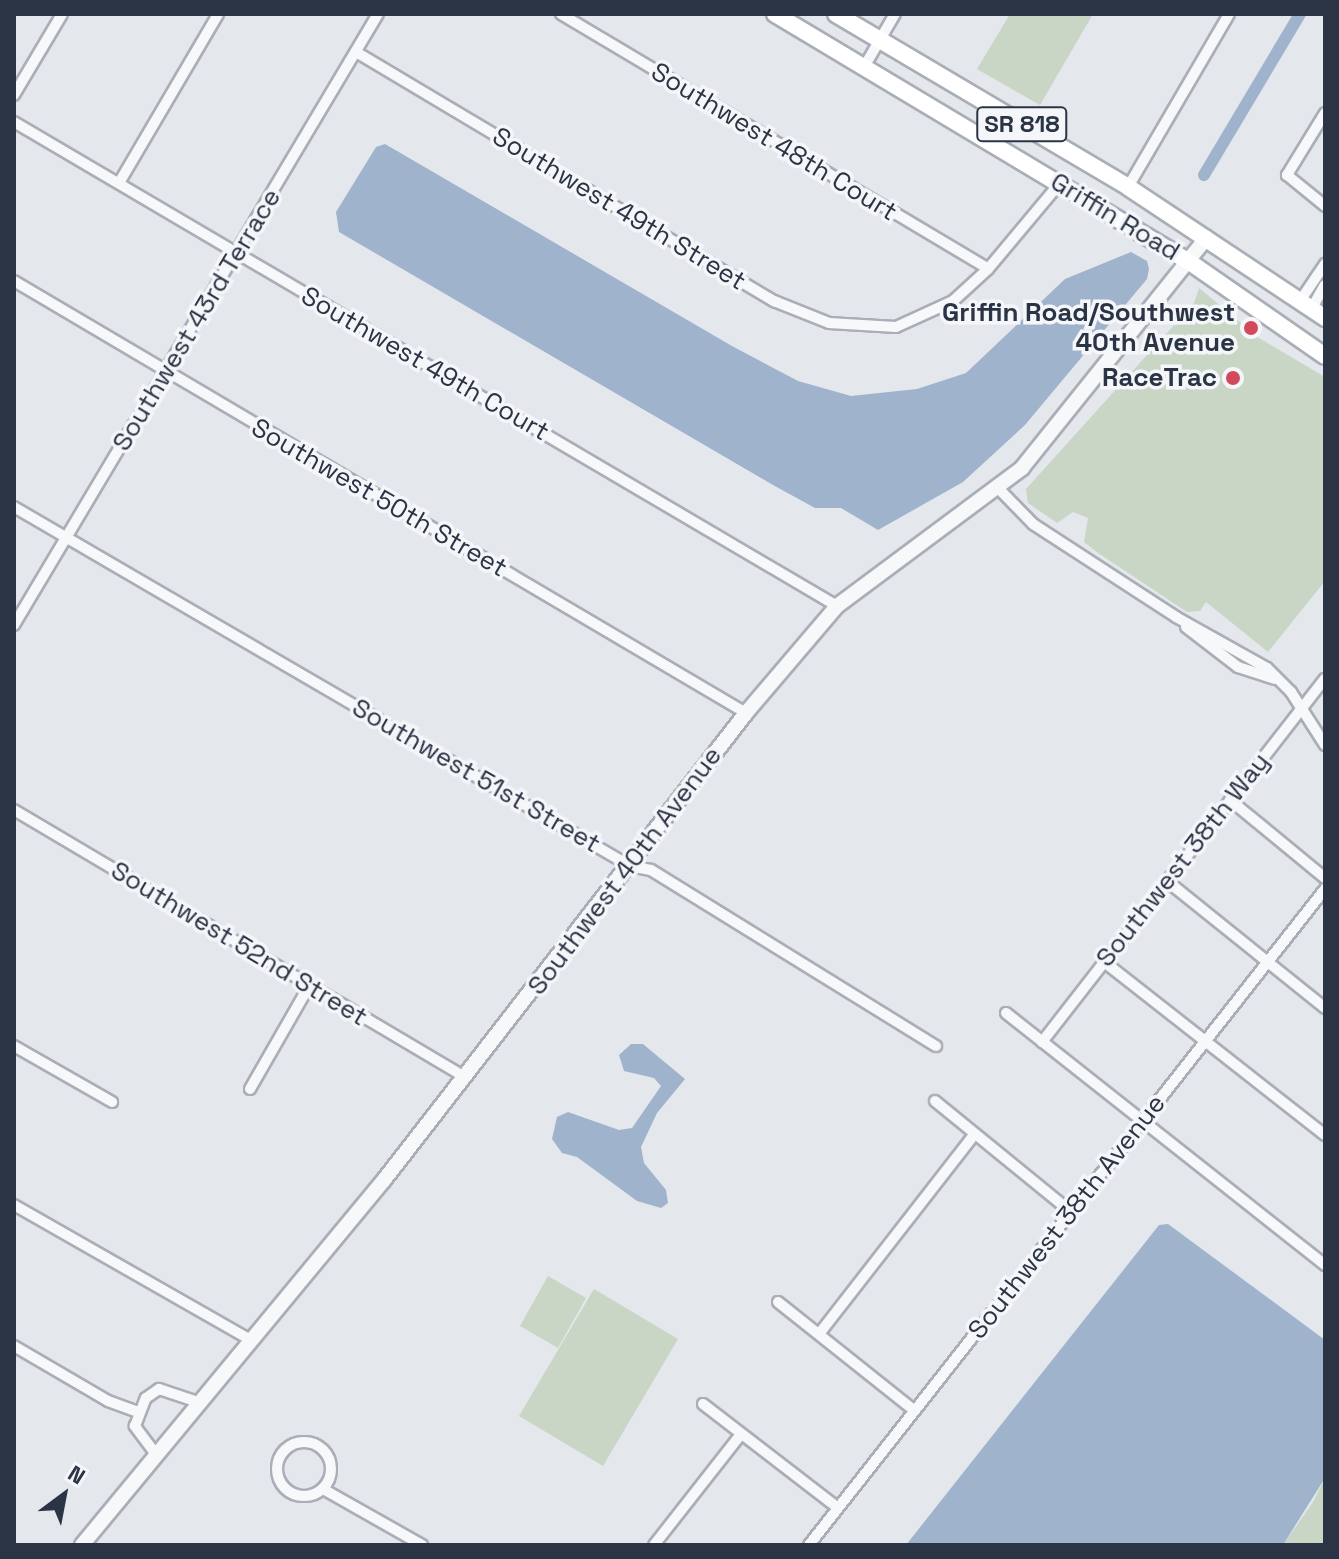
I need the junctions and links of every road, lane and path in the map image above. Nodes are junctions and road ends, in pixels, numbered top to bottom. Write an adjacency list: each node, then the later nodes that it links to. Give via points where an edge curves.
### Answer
1 (62, 14): 12 (street)
2 (218, 14): 15 (street)
3 (378, 14): 10 (street, Southwest 43rd Terrace)
4 (561, 14): 24 (street, Southwest 48th Court)
5 (775, 14): 11 (main road, Griffin Road / SR 818)
6 (836, 14): 9 (main road, Griffin Road / SR 818)
7 (895, 14): 9 (street)
8 (1229, 14): 17 (street)
9 (880, 40): 11 (street); 17 (main road, Griffin Road / SR 818)
10 (356, 52): 21 (street, Southwest 43rd Terrace); 24 (street, Southwest 49th Street, via 774,301 829,323 896,327 953,301)
11 (864, 67): 16 (main road, Griffin Road / SR 818)
12 (14, 95)
13 (1325, 113): 18 (street, via 1287,175)
14 (14, 122): 15 (street, Southwest 49th Court)
15 (119, 183): 21 (street, Southwest 49th Court)
16 (1060, 183): 22 (main road, Griffin Road / SR 818); 24 (street)
17 (1128, 187): 20 (main road, Griffin Road / SR 818)
18 (1321, 196): 19 (street)
19 (1325, 206)
20 (1206, 238): 22 (street, Southwest 40th Avenue); 27 (main road, Griffin Road / SR 818)
21 (237, 254): 29 (street, Southwest 43rd Terrace); 33 (street, Southwest 49th Court)
22 (1191, 263): 28 (main road, Griffin Road / SR 818); 30 (street, Southwest 40th Avenue, via 1050,437)
23 (1325, 264): 27 (street)
24 (988, 269)
25 (14, 281): 29 (street, Southwest 50th Street)
26 (1325, 285): 27 (street)
27 (1312, 309)
28 (1325, 356)
29 (167, 373): 32 (street, Southwest 43rd Terrace); 37 (street, Southwest 50th Street)
30 (998, 488): 33 (street, Southwest 40th Avenue); 36 (street, via 1033,524 1176,617 1219,638 1278,680)
31 (14, 507): 32 (street, Southwest 51st Street)
32 (65, 537): 34 (street, Southwest 43rd Terrace); 41 (street, Southwest 51st Street)
33 (837, 606): 37 (street, Southwest 40th Avenue)
34 (14, 625)
35 (1325, 679): 36 (street, Southwest 38th Way)
36 (1302, 708): 38 (street); 39 (street, Southwest 38th Way)
37 (746, 713): 41 (street, Southwest 40th Avenue)
38 (1325, 745)
39 (1230, 800): 42 (street); 43 (street, Southwest 38th Way)
40 (14, 810): 47 (street, Southwest 52nd Street)
41 (630, 866): 53 (street, Southwest 51st Street, via 651,870); 54 (street, Southwest 40th Avenue)
42 (1325, 878)
43 (1167, 881): 45 (street, Southwest 38th Way); 46 (street)
44 (1325, 889): 46 (street, Southwest 38th Avenue)
45 (1103, 961): 50 (street, Southwest 38th Way); 51 (street)
46 (1267, 963): 48 (street); 51 (street, Southwest 38th Avenue)
47 (309, 986): 54 (street, Southwest 52nd Street); 55 (street)
48 (1325, 1008)
49 (1006, 1013): 50 (street)
50 (1042, 1042): 58 (street)
51 (1205, 1042): 58 (street, Southwest 38th Avenue); 60 (street)
52 (14, 1046): 57 (street)
53 (936, 1046)
54 (465, 1077): 66 (street, Southwest 40th Avenue)
55 (250, 1089)
56 (935, 1101): 59 (street)
57 (112, 1102)
58 (1143, 1122): 62 (street, Southwest 38th Avenue); 63 (street)
59 (974, 1135): 62 (street); 65 (street)
60 (1325, 1135)
61 (14, 1205): 66 (street)
62 (1071, 1212): 70 (street, Southwest 38th Avenue)
63 (1325, 1265)
64 (778, 1302): 65 (street)
65 (819, 1334): 70 (street)
66 (251, 1340): 68 (street, Southwest 40th Avenue)
67 (14, 1346): 71 (street, via 108,1401)
68 (198, 1402): 71 (street, via 159,1389); 73 (street, Southwest 40th Avenue)
69 (703, 1404): 72 (street)
70 (914, 1410): 75 (street, Southwest 38th Avenue)
71 (138, 1412): 73 (street, via 135,1426)
72 (741, 1434): 75 (street); 78 (street)
73 (155, 1453): 76 (street, Southwest 40th Avenue)
74 (323, 1489): 74 (street, via 331,1474 323,1450 308,1442 285,1450 277,1476 288,1491 306,1497); 77 (street)
75 (838, 1508): 79 (street, Southwest 38th Avenue)
76 (82, 1545)
77 (422, 1545)
78 (654, 1545)
79 (809, 1545)

